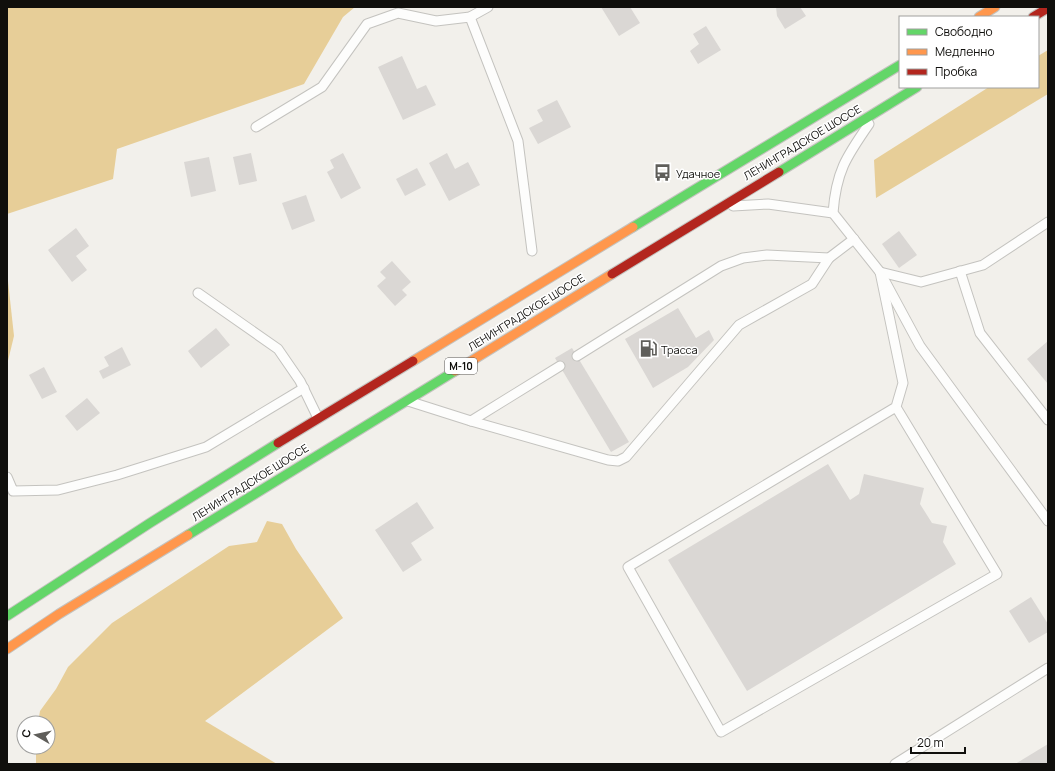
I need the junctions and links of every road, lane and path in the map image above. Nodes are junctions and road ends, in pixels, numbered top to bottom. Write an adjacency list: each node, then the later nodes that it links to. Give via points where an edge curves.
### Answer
1 (488, 7): 6 (lane)
2 (995, 7): 4 (highway)
3 (1048, 8): 5 (highway)
4 (981, 16)
5 (1035, 16)
6 (470, 17): 10 (lane, via 436,21 398,13 367,24 322,87); 15 (lane, via 518,141)
7 (899, 66): 25 (highway, ЛЕНИНГРАДСКОЕ ШОССЕ / М-10)
8 (915, 88): 9 (highway, ЛЕНИНГРАДСКОЕ ШОССЕ / М-10)
9 (879, 110): 11 (highway, ЛЕНИНГРАДСКОЕ ШОССЕ / М-10); 12 (lane, via 846,158 835,189)
10 (256, 127)
11 (721, 206): 12 (lane, via 768,204); 23 (highway, ЛЕНИНГРАДСКОЕ ШОССЕ / М-10)
12 (833, 213): 14 (lane)
13 (1048, 222): 17 (lane, via 983,265)
14 (854, 239): 16 (lane); 18 (lane)
15 (532, 251)
16 (829, 258): 20 (lane, via 767,255 743,258 721,266); 27 (lane, via 812,284 739,325 626,457 618,461)
17 (960, 271): 18 (lane, via 921,282); 26 (lane, via 980,333)
18 (880, 272): 24 (lane, via 903,383); 29 (lane, via 920,346)
19 (198, 293): 22 (lane, via 278,349)
20 (577, 356)
21 (560, 366): 27 (lane)
22 (304, 388): 25 (lane); 28 (lane, via 206,447 117,475 58,490 13,491)
23 (405, 400): 27 (lane); 31 (highway, ЛЕНИНГРАДСКОЕ ШОССЕ / М-10, via 59,614)
24 (896, 407): 24 (lane, via 628,567 721,732 997,574)
25 (318, 418): 30 (highway, ЛЕНИНГРАДСКОЕ ШОССЕ / М-10)
26 (1048, 420)
27 (471, 422)
28 (7, 477)
29 (1048, 521)
30 (7, 616)
31 (7, 649)
32 (1048, 668): 33 (lane)
33 (896, 764)

